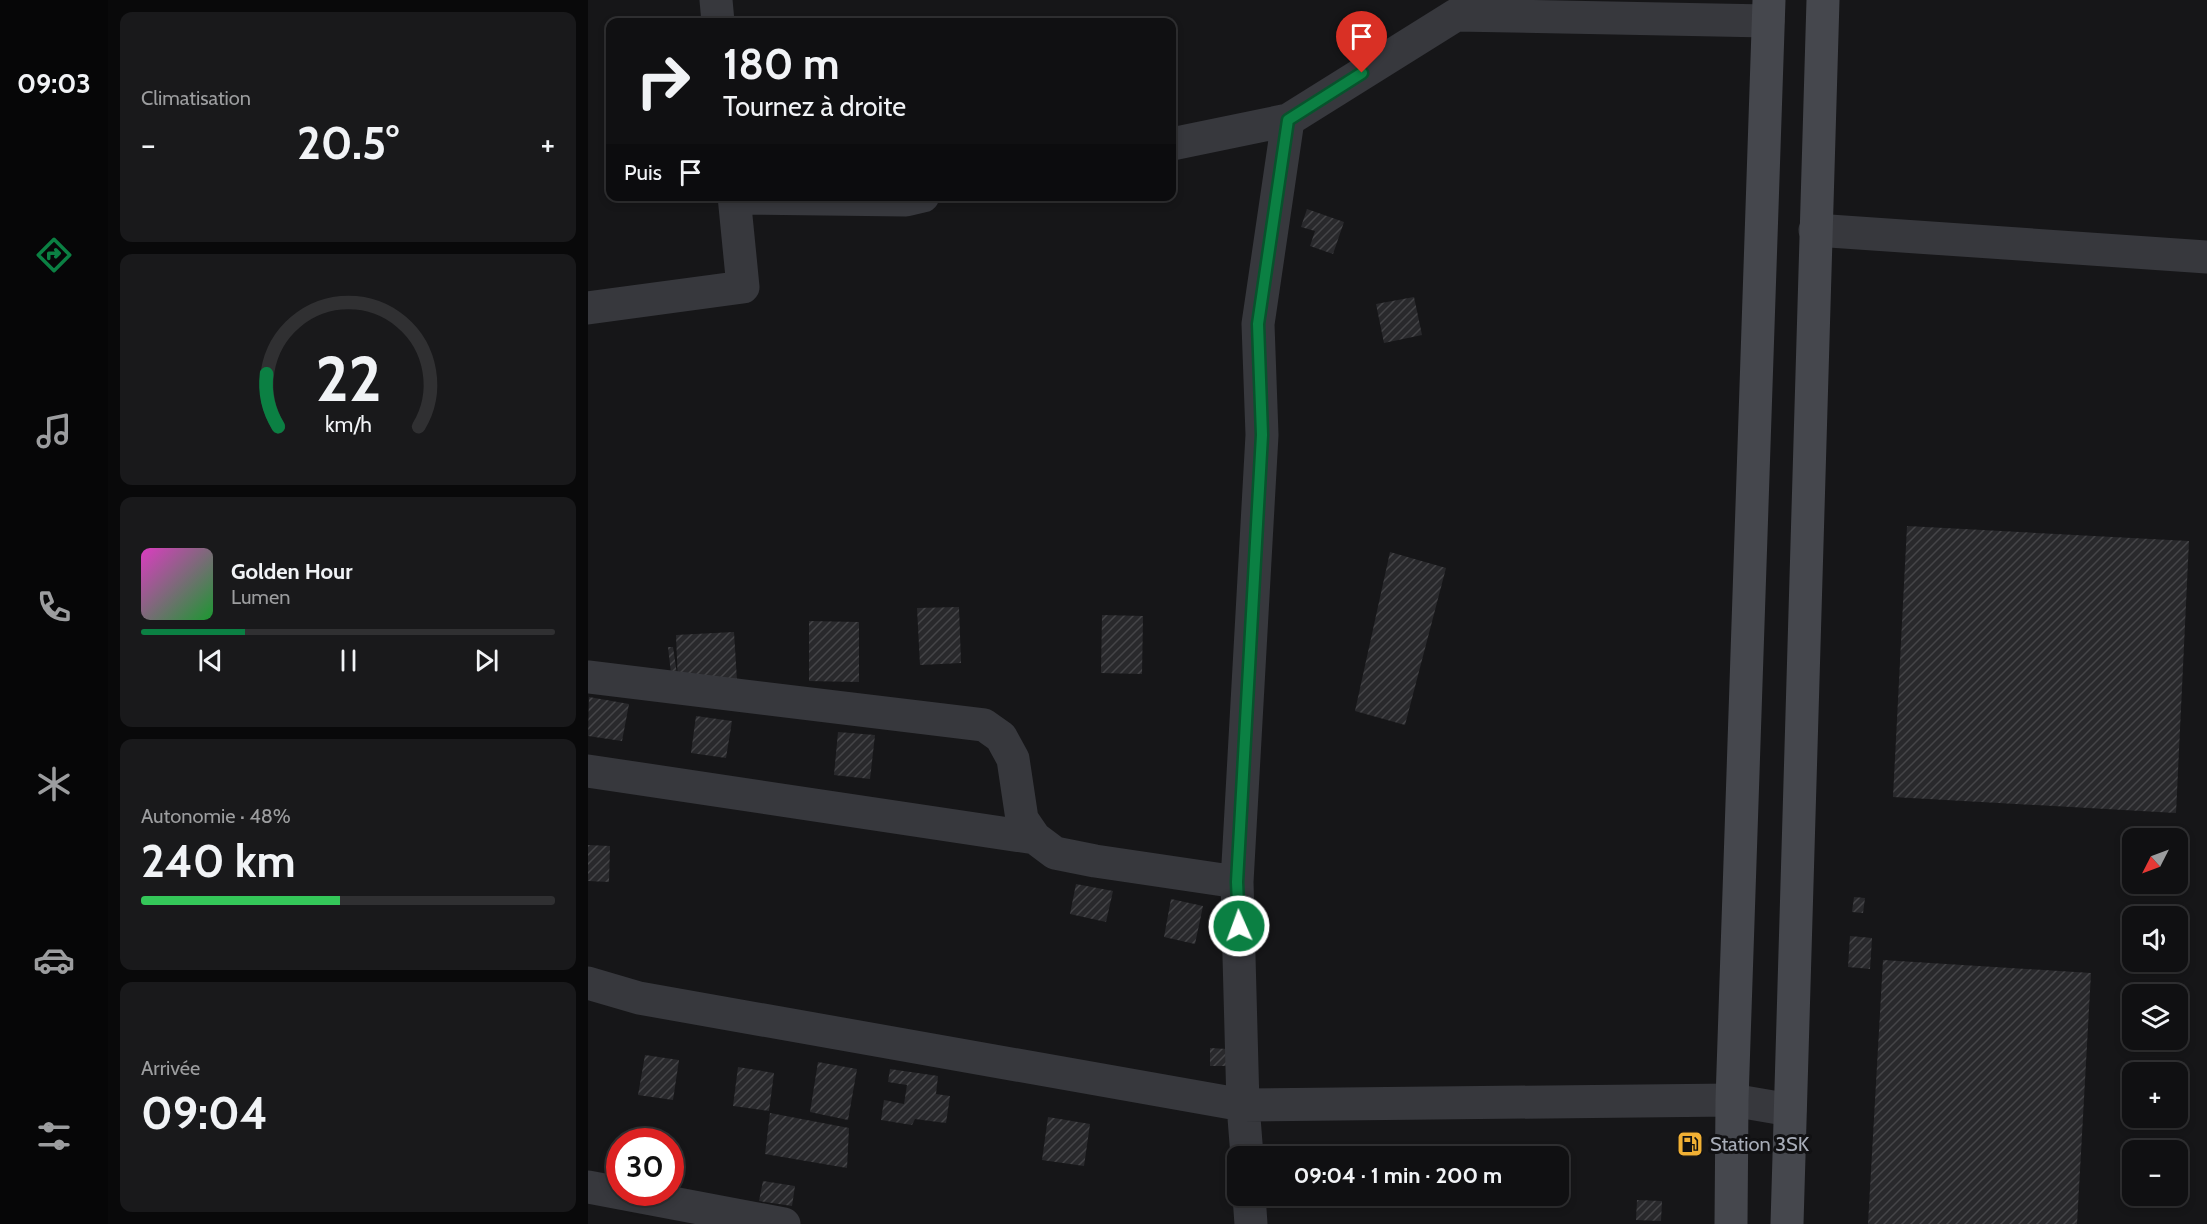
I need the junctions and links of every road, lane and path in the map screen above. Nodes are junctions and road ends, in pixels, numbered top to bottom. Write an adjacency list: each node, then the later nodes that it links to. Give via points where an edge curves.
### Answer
1 (716, 0): 5 (street)
2 (1823, 0): 9 (main road)
3 (1455, 8): 4 (street); 6 (street)
4 (1768, 10): 17 (main road)
5 (718, 18)
6 (1288, 120): 7 (street); 15 (street, via 1258,324 1262,435)
7 (1176, 143)
8 (734, 201): 11 (street, via 743,287)
9 (1815, 230): 10 (street); 19 (main road)
10 (2207, 257)
11 (588, 308)
12 (588, 677): 14 (street, via 984,725 1001,736 1013,759 1022,819)
13 (588, 771): 14 (street)
14 (1035, 838): 15 (street, via 1055,853)
15 (1237, 882): 18 (street)
16 (588, 983): 18 (street, via 639,998)
17 (1732, 1100): 18 (street); 19 (street); 25 (main road)
18 (1244, 1105): 20 (street)
19 (1790, 1110): 26 (main road)
20 (1246, 1146)
21 (588, 1187): 23 (street)
22 (1250, 1206): 24 (street)
23 (784, 1224)
24 (1251, 1224)
25 (1731, 1224)
26 (1787, 1224)

